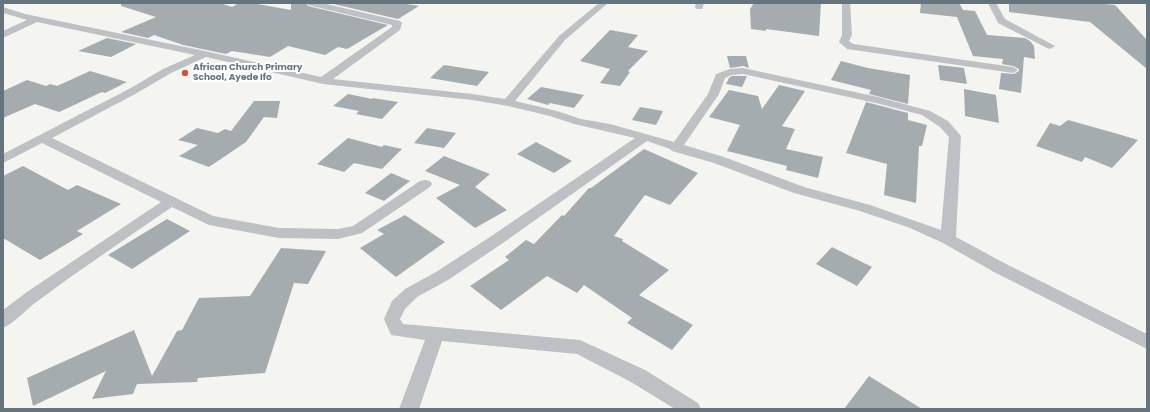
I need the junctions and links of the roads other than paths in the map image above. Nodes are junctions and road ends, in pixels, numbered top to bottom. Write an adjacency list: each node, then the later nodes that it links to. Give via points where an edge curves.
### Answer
1 (311, 3): 11 (street, via 397,23 397,28)
2 (604, 3): 12 (street, via 562,38)
3 (846, 3): 10 (street, via 847,35 844,42 850,47)
4 (992, 3): 8 (street, via 1001,21)
5 (3, 10): 6 (street)
6 (37, 18): 7 (street); 9 (street)
7 (3, 35)
8 (1050, 46)
9 (205, 54): 11 (street); 14 (street, via 167,71)
10 (1012, 70)
11 (323, 82): 12 (street)
12 (508, 103): 13 (street)
13 (644, 137): 15 (street); 21 (street, via 398,305 392,319 397,330)
14 (43, 139): 16 (street); 18 (street)
15 (676, 148): 19 (street, via 719,160 799,190 894,218); 19 (street, via 713,94 720,76 730,72 743,71 777,77 926,113 944,124 955,136 954,182)
16 (3, 159)
17 (425, 184): 18 (street, via 356,230 338,234 279,233 209,220)
18 (170, 202): 20 (street, via 33,296)
19 (948, 239): 22 (street)
20 (3, 321)
21 (436, 334): 23 (street); 24 (street, via 580,347 638,376)
22 (1147, 342)
23 (409, 409)
24 (691, 409)

